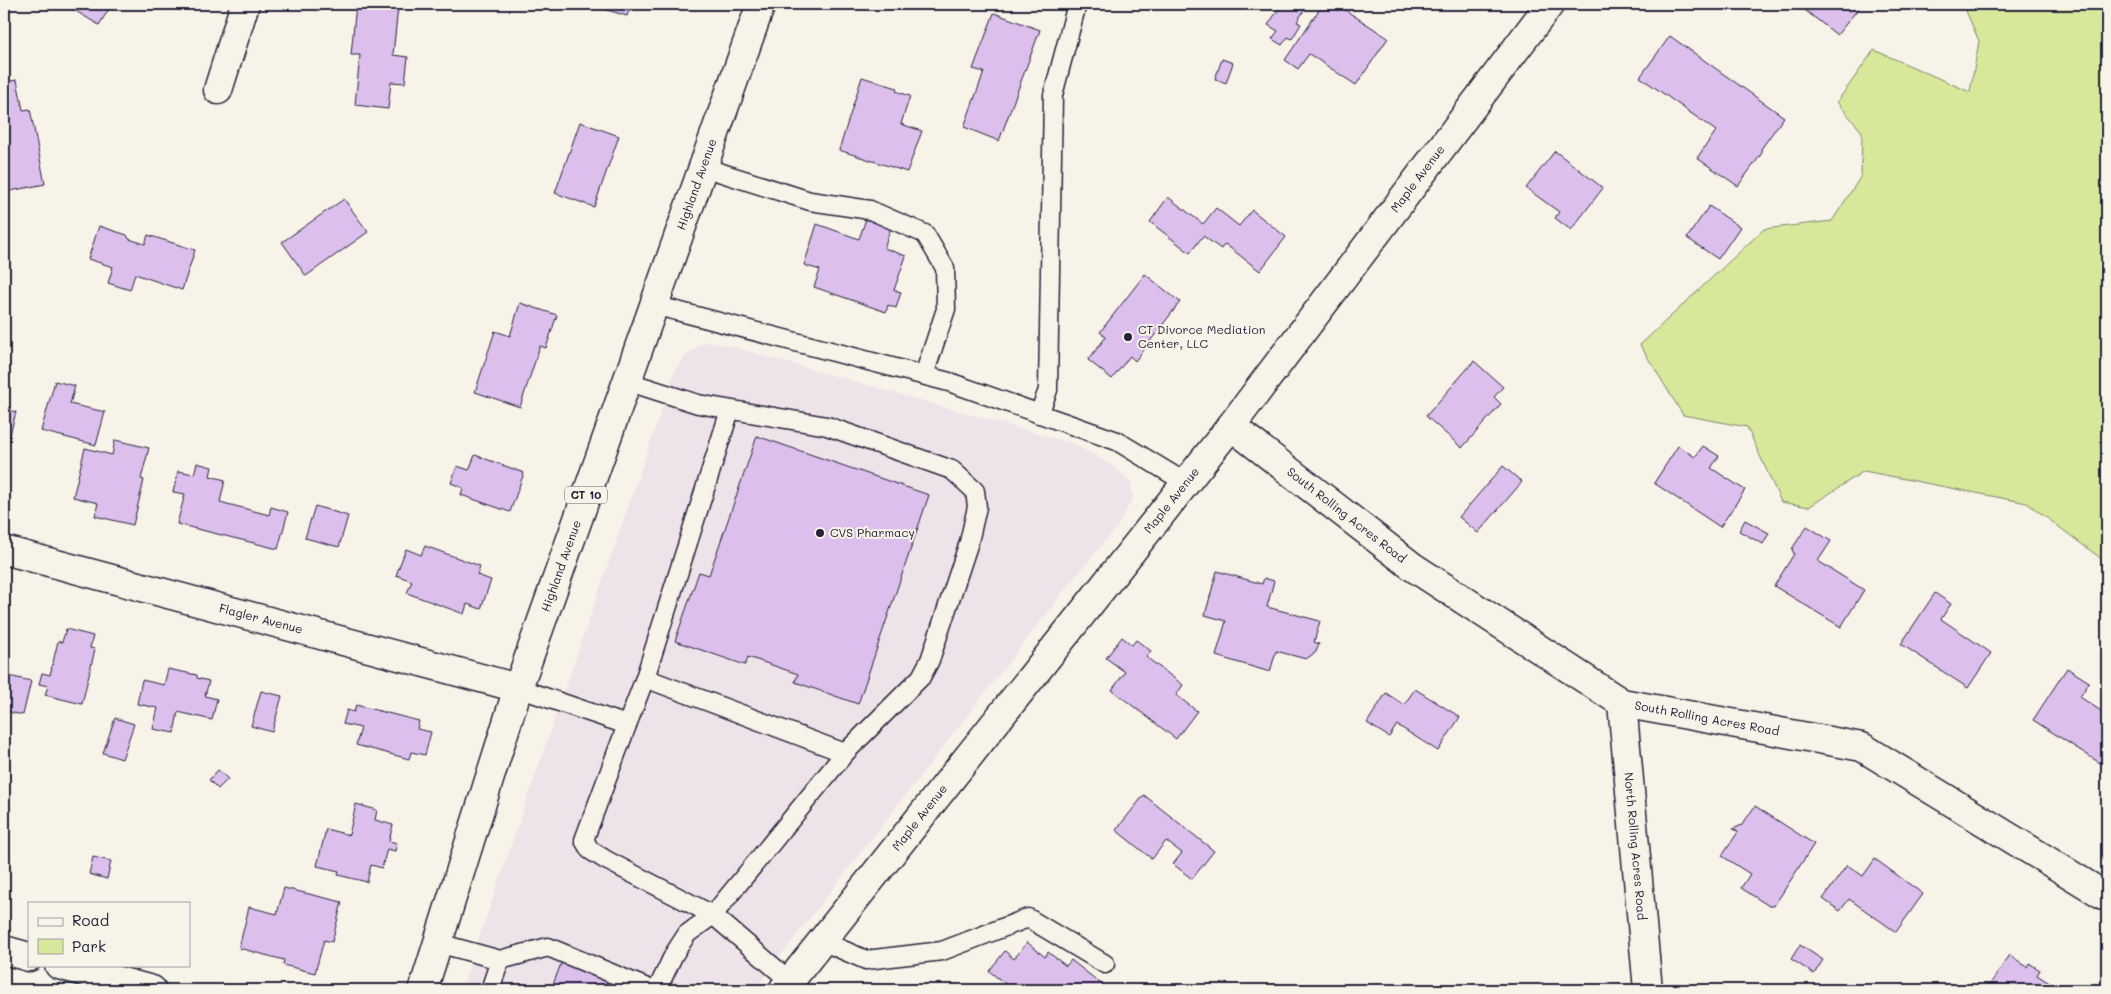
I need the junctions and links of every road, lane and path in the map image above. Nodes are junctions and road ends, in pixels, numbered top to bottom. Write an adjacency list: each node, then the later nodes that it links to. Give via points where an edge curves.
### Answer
1 (246, 4): 5 (main road)
2 (760, 4): 6 (main road, Highland Avenue / CT 10)
3 (1077, 4): 11 (lane, via 1053,95 1048,390)
4 (1550, 4): 12 (main road, Maple Avenue)
5 (218, 90)
6 (703, 167): 7 (main road, Highland Avenue / CT 10); 8 (lane, via 810,201 870,210 925,234 945,268 946,310)
7 (654, 305): 8 (lane); 9 (main road, Highland Avenue / CT 10)
8 (924, 375): 11 (lane)
9 (626, 381): 10 (lane, via 698,404); 16 (main road, Highland Avenue / CT 10)
10 (730, 410): 15 (lane); 19 (lane, via 827,426 952,470 975,491 977,507 969,542 930,660 921,677)
11 (1039, 414): 13 (lane, via 1117,441)
12 (1231, 426): 13 (main road, Maple Avenue); 17 (main road, South Rolling Acres Road, via 1414,567)
13 (1186, 483): 22 (main road, Maple Avenue)
14 (4, 550): 16 (main road, Flagler Avenue)
15 (645, 678): 18 (lane); 19 (lane)
16 (518, 688): 18 (lane); 23 (main road, Highland Avenue / CT 10)
17 (1622, 703): 20 (main road, South Rolling Acres Road, via 1862,747); 35 (main road, North Rolling Acres Road)
18 (627, 725): 21 (lane, via 584,840 590,850 606,860)
19 (845, 753): 21 (lane)
20 (2107, 897)
21 (713, 915): 29 (lane); 34 (lane, via 687,934)
22 (822, 941): 27 (lane, via 866,960 942,951 1028,918); 29 (main road, Maple Avenue)
23 (438, 943): 26 (lane); 31 (main road, Highland Avenue / CT 10)
24 (4, 950): 25 (main road)
25 (28, 957)
26 (500, 960): 32 (lane); 33 (lane, via 548,946)
27 (1105, 964)
28 (63, 966): 30 (main road)
29 (786, 986)
30 (152, 990)
31 (424, 990)
32 (490, 990)
33 (652, 990)
34 (657, 990)
35 (1648, 990)

